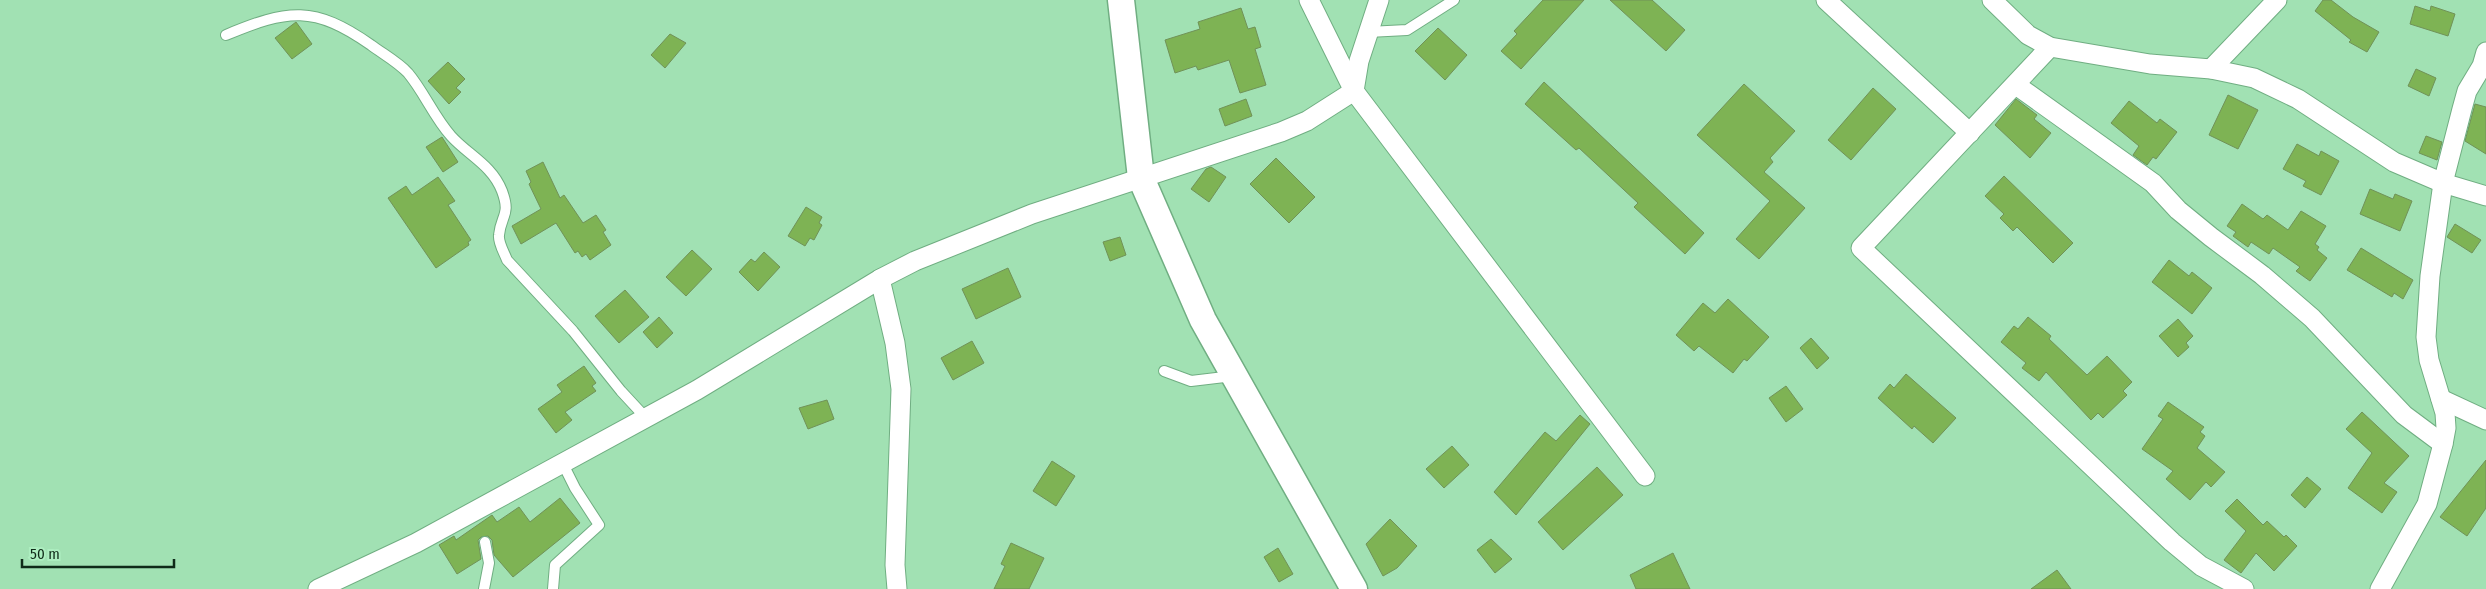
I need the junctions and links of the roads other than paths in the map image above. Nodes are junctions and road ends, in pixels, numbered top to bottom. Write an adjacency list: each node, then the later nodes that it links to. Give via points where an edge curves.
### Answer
1 (1121, 0): 16 (street)
2 (1309, 0): 14 (street)
3 (1379, 0): 8 (street)
4 (1454, 0): 8 (lane, via 1407,30)
5 (1826, 0): 15 (street)
6 (1992, 0): 10 (street, via 2028,35)
7 (2277, 0): 12 (street)
8 (1368, 32): 14 (street)
9 (226, 34): 23 (lane, via 285,14 309,15 334,22 407,72 448,132 493,174 506,206 499,236 508,260)
10 (2050, 47): 12 (street, via 2150,64); 13 (street)
11 (2486, 52): 17 (street, via 2482,66 2467,91)
12 (2210, 70): 17 (street, via 2254,78 2298,99 2394,162)
13 (2016, 85): 15 (street); 25 (street, via 2152,184 2178,210 2262,275 2312,318 2404,415)
14 (1354, 91): 16 (street, via 1307,121 1281,132); 27 (street)
15 (1970, 133): 34 (street, via 1861,248 2172,542 2201,566)
16 (1141, 178): 19 (street, via 1032,214 915,261); 21 (street, via 1203,320)
17 (2443, 183): 18 (street); 22 (street, via 2430,276 2426,337 2428,360)
18 (2486, 196)
19 (880, 279): 23 (street); 32 (street, via 901,389)
20 (1164, 371): 21 (lane, via 1192,381)
21 (1233, 376): 33 (street)
22 (2441, 399): 24 (street); 25 (street, via 2446,428)
23 (646, 418): 26 (street)
24 (2486, 420)
25 (2443, 444): 35 (street, via 2427,504)
26 (563, 464): 29 (street, via 416,543); 31 (lane, via 599,525 555,565)
27 (1645, 476)
28 (486, 542): 30 (lane, via 490,562)
29 (318, 589)
30 (484, 589)
31 (552, 589)
32 (897, 589)
33 (1354, 589)
34 (2244, 589)
35 (2380, 589)

